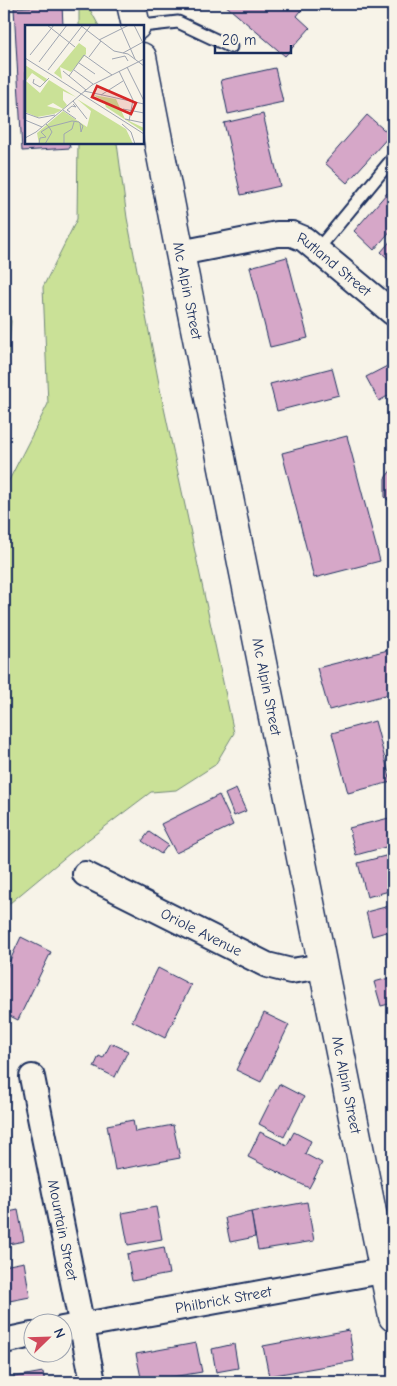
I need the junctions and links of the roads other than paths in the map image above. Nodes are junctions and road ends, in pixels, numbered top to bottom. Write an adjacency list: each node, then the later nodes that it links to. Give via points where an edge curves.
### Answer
1 (132, 4): 2 (street)
2 (136, 25)
3 (144, 26): 4 (lane, via 178,22)
4 (231, 47)
5 (144, 68): 8 (street, Mc Alpin Street)
6 (393, 158): 7 (lane)
7 (318, 249): 8 (street, Rutland Street, via 292,234 277,234); 9 (street, Rutland Street)
8 (180, 253): 11 (street, Mc Alpin Street)
9 (393, 314)
10 (84, 874): 11 (street, Oriole Avenue, via 267,965 291,971)
11 (323, 966): 13 (street, Mc Alpin Street)
12 (32, 1077): 14 (street, Mountain Street)
13 (389, 1270): 15 (street, Mc Alpin Street); 16 (street, Philbrick Street)
14 (70, 1314)
15 (393, 1317)
16 (72, 1327): 19 (street, Mountain Street)
17 (22, 1337): 18 (street)
18 (4, 1340)
19 (93, 1382)

